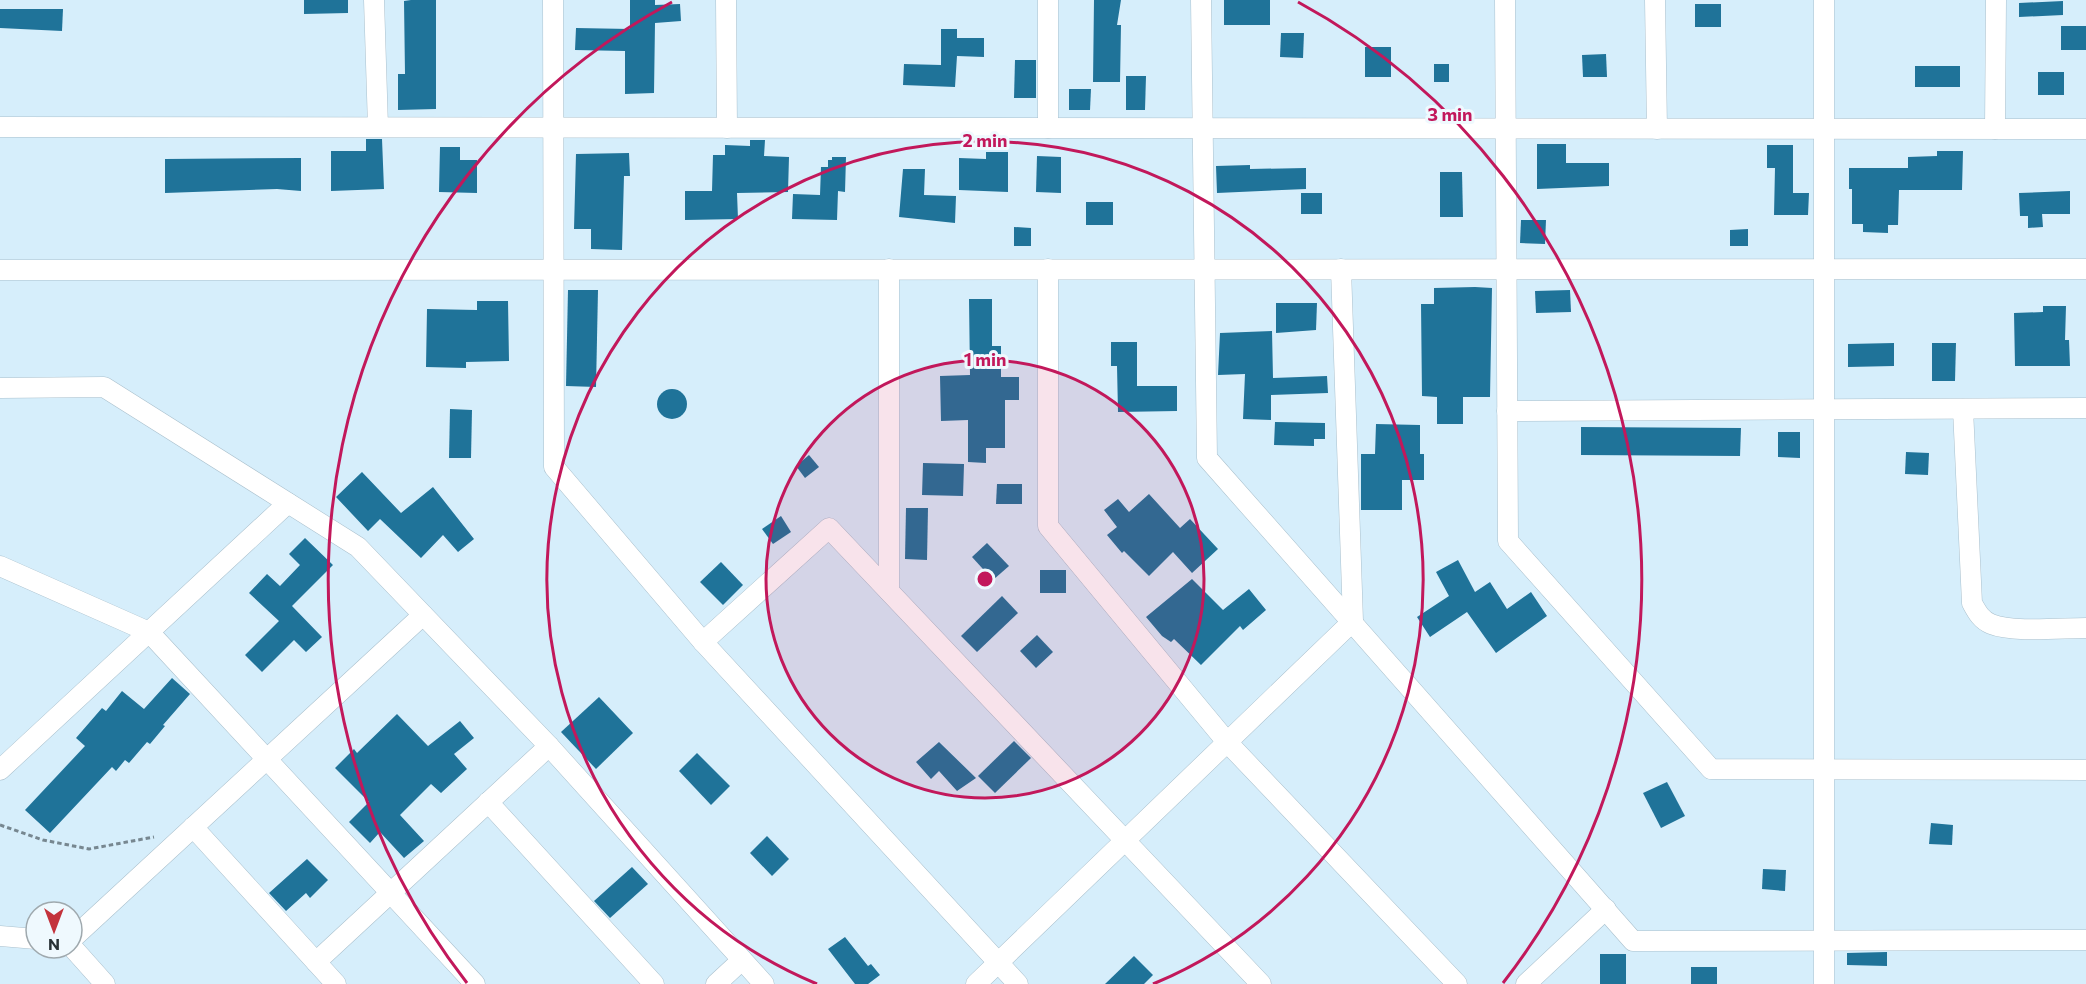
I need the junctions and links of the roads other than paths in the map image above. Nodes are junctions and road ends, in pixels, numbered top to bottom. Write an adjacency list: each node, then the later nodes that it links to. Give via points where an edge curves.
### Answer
1 (374, 0): 11 (street)
2 (553, 0): 12 (street)
3 (726, 0): 13 (street)
4 (1047, 0): 14 (street)
5 (1201, 0): 15 (street)
6 (1505, 0): 16 (street)
7 (1656, 0): 17 (street)
8 (1824, 0): 18 (street)
9 (1996, 0): 19 (street)
10 (0, 127): 11 (street)
11 (378, 128): 12 (street)
12 (554, 128): 13 (street); 21 (street)
13 (727, 128): 14 (street)
14 (1048, 128): 15 (street)
15 (1202, 128): 16 (street); 24 (street)
16 (1505, 129): 17 (street); 26 (street)
17 (1658, 129): 18 (street)
18 (1824, 129): 19 (street); 27 (street)
19 (1995, 129): 20 (street)
20 (2086, 129)
21 (554, 269): 22 (street); 29 (street); 42 (street, via 554,467)
22 (889, 269): 23 (street); 37 (street)
23 (1048, 269): 24 (street); 43 (street, via 1048,526)
24 (1204, 269): 25 (street); 39 (street, via 1207,458)
25 (1341, 269): 26 (street); 39 (street)
26 (1506, 269): 27 (street); 34 (street)
27 (1824, 269): 28 (street); 33 (street)
28 (2086, 269)
29 (0, 270)
30 (0, 388): 35 (street, via 104,387)
31 (2086, 408): 32 (street)
32 (1963, 409): 33 (street); 40 (street, via 1972,603 1979,616 1992,624 2011,627)
33 (1824, 410): 34 (street); 46 (street)
34 (1507, 411): 46 (street, via 1508,541 1711,769)
35 (288, 503): 38 (street, via 358,547); 41 (street)
36 (0, 566): 41 (street)
37 (889, 591): 42 (street, via 830,528); 51 (street)
38 (423, 615): 44 (street); 45 (street)
39 (1353, 621): 43 (street); 53 (street)
40 (2086, 628)
41 (149, 632): 45 (street); 47 (street)
42 (703, 642): 62 (street)
43 (1227, 742): 51 (street); 72 (street)
44 (549, 746): 49 (street); 60 (street)
45 (267, 759): 50 (street); 52 (street)
46 (1824, 769): 48 (street); 57 (street)
47 (0, 770)
48 (2086, 770)
49 (488, 802): 52 (street); 66 (street)
50 (193, 827): 54 (street); 61 (street)
51 (1124, 841): 62 (street); 71 (street)
52 (390, 892): 61 (street); 65 (street)
53 (1606, 909): 57 (street, via 1633,941); 73 (street)
54 (84, 928)
55 (0, 936): 56 (street)
56 (24, 938)
57 (1824, 940): 58 (street); 74 (street)
58 (2086, 940)
59 (84, 960): 63 (street)
60 (742, 960): 67 (street); 68 (street)
61 (316, 962): 64 (street)
62 (998, 963): 69 (street); 70 (street)
63 (105, 984)
64 (336, 984)
65 (475, 984)
66 (654, 984)
67 (716, 984)
68 (764, 984)
69 (976, 984)
70 (1018, 984)
71 (1261, 984)
72 (1457, 984)
73 (1526, 984)
74 (1824, 984)

